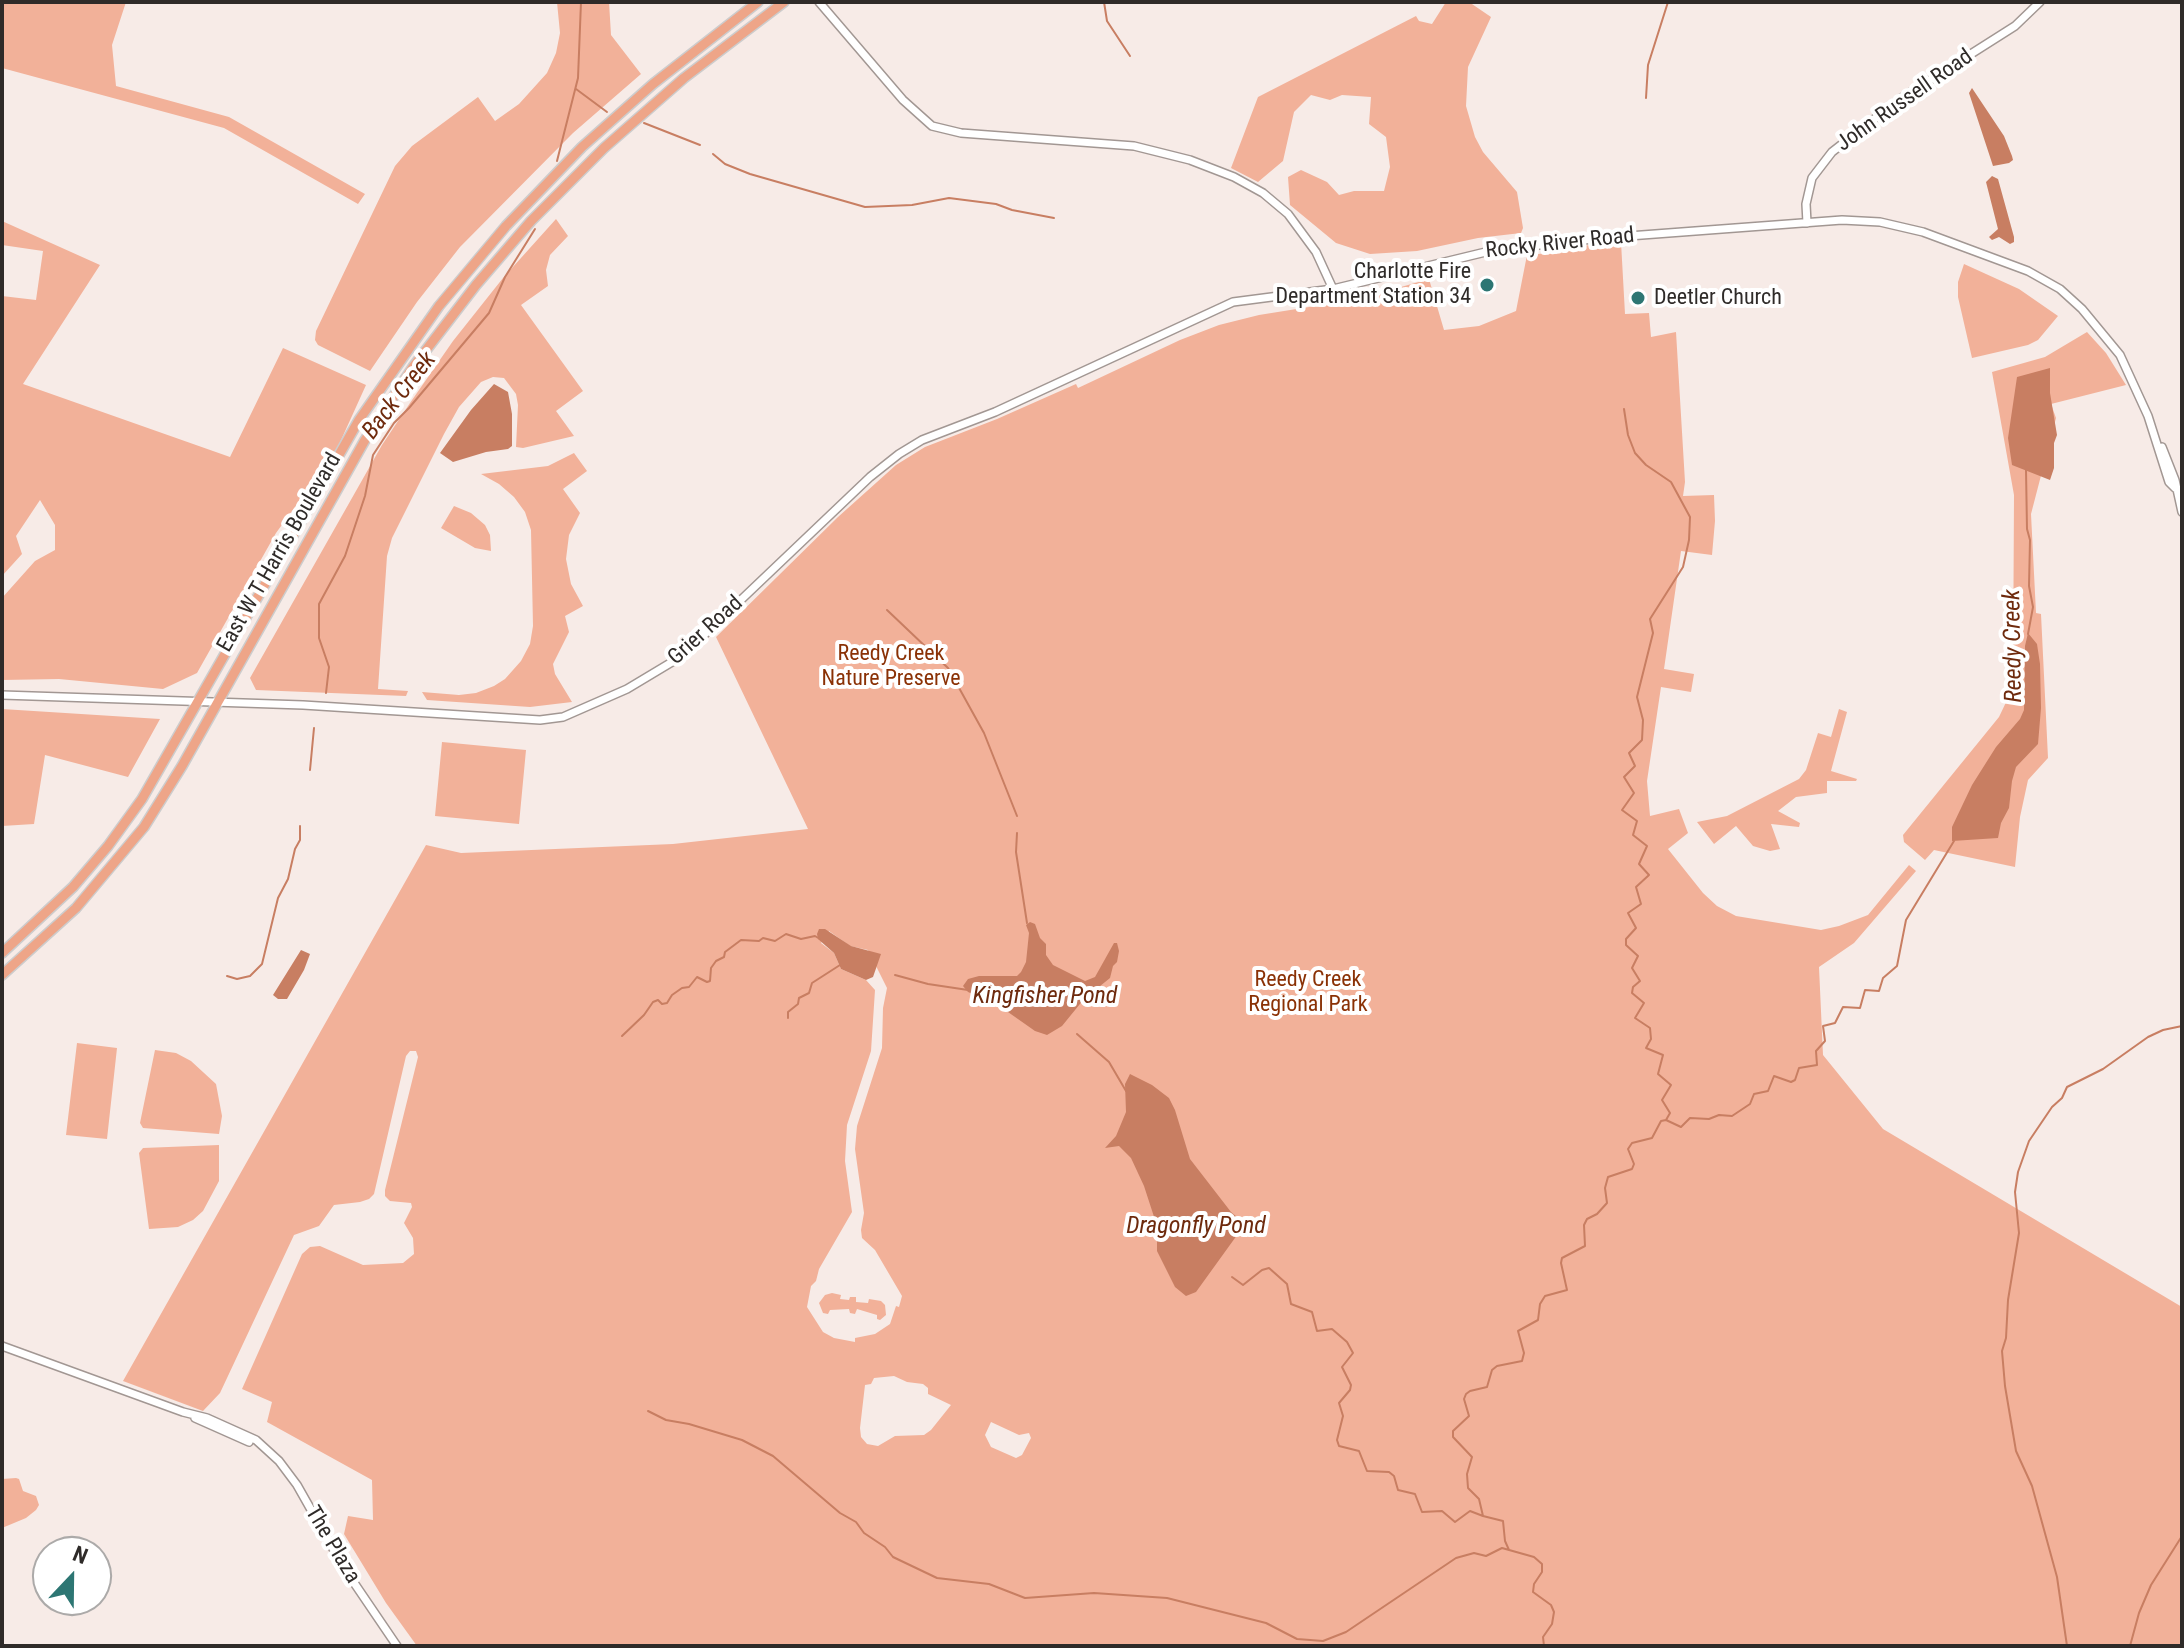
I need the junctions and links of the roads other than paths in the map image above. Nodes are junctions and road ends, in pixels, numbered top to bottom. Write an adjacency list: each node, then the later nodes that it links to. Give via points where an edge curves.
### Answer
1 (758, 2): 11 (main road, East W T Harris Boulevard, via 582,147 439,306 359,420)
2 (784, 2): 12 (main road, East W T Harris Boulevard, via 604,148 476,285 365,440)
3 (819, 2): 6 (street, via 912,110 932,126 961,133 1134,146 1202,165 1277,203 1300,227)
4 (2040, 2): 5 (street, John Russell Road, via 2015,26 1891,105 1832,152 1812,178)
5 (1807, 223): 7 (street, Rocky River Road, via 1494,250); 9 (street, Rocky River Road, via 1866,221 1908,227 2042,278 2084,310 2129,372 2154,424)
6 (1324, 267): 7 (street); 8 (street, via 1323,281)
7 (1333, 289): 8 (street, Grier Road)
8 (1311, 291): 12 (street, Grier Road, via 1225,304 915,444 850,494 682,656 646,680 576,713 540,720)
9 (2182, 512)
10 (2, 695): 11 (street, Grier Road)
11 (198, 702): 12 (street, Grier Road); 13 (main road, East W T Harris Boulevard, via 108,846)
12 (217, 702): 14 (main road, East W T Harris Boulevard, via 128,849 59,926)
13 (2, 953)
14 (2, 975)
15 (2, 1346): 16 (street, The Plaza, via 256,1440 297,1485)
16 (397, 1646)

